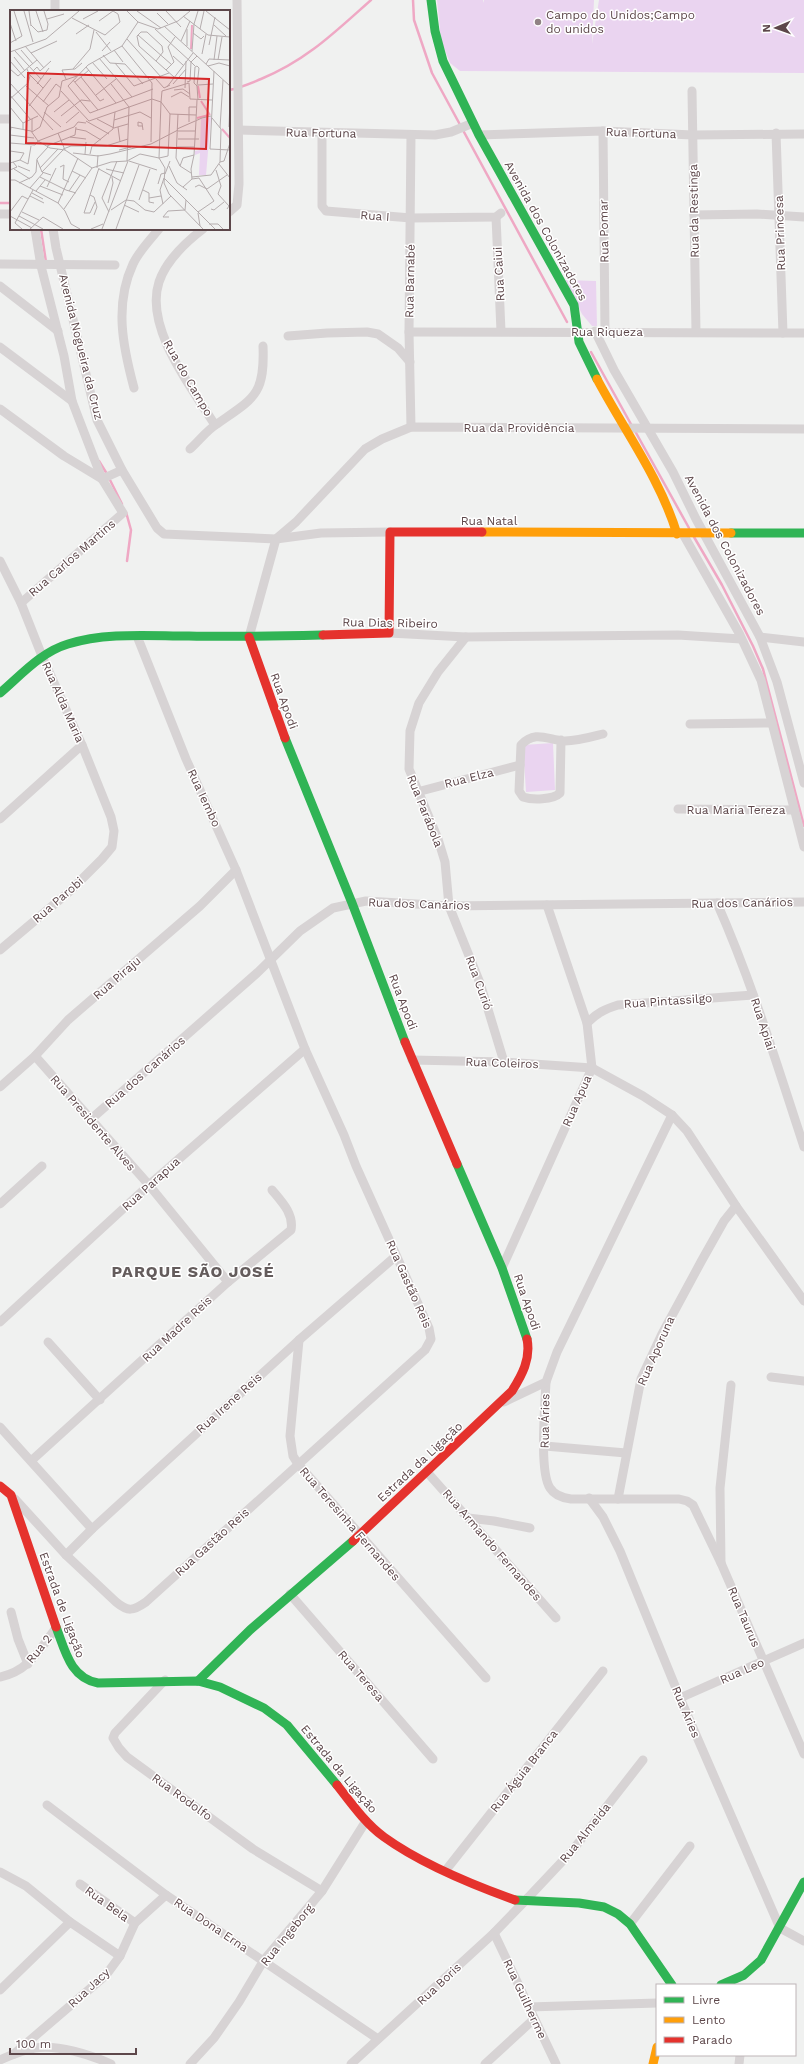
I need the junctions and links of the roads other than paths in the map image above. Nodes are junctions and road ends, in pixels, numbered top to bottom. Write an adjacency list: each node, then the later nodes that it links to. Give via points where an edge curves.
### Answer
1 (237, 0): 4 (street, via 238,97)
2 (431, 0): 5 (street, Avenida dos Colonizadores, via 435,31 442,56)
3 (692, 91): 10 (street, Rua da Restinga)
4 (234, 119): 6 (street)
5 (473, 123): 12 (street, Rua Fortuna, via 435,135); 13 (street, Avenida dos Colonizadores)
6 (239, 130): 9 (street, Rua Fortuna); 14 (street, via 237,205)
7 (603, 131): 10 (street, Rua Fortuna); 13 (street, Rua Fortuna); 34 (street, Rua Pomar)
8 (776, 133): 10 (street, Rua Fortuna); 11 (street, Rua Fortuna); 17 (street, Rua Princesa)
9 (322, 134): 12 (street, Rua Fortuna); 19 (street, Rua I, via 322,206 326,211)
10 (693, 134): 15 (street, Rua da Restinga)
11 (804, 134)
12 (411, 135): 19 (street, Rua Barnabé)
13 (479, 135): 33 (street, Avenida dos Colonizadores, via 574,305 577,317)
14 (230, 211)
15 (694, 214): 17 (street); 35 (street, Rua da Restinga)
16 (499, 215): 19 (street, Rua I); 30 (street, Rua Caiui)
17 (780, 215): 18 (street); 36 (street, Rua Princesa)
18 (804, 217)
19 (410, 218): 32 (street, Rua Barnabé)
20 (35, 230): 27 (street, Avenida Nogueira da Cruz)
21 (53, 230): 25 (street, Avenida Nogueira da Cruz)
22 (158, 230): 42 (street, via 134,264 124,295 123,344)
23 (202, 230): 45 (street, Rua do Campo, via 168,264 159,283 157,310 165,341)
24 (0, 264): 27 (street)
25 (59, 265): 26 (street); 27 (street); 51 (street, Avenida Nogueira da Cruz, via 92,404)
26 (115, 265)
27 (42, 266): 29 (street, Avenida Nogueira da Cruz)
28 (0, 286): 29 (street)
29 (58, 331): 43 (street, Avenida Nogueira da Cruz)
30 (502, 331): 32 (street, Rua Riqueza); 33 (street, Rua Riqueza)
31 (595, 331): 33 (street, Rua Riqueza); 34 (street, Rua Riqueza); 49 (street, Avenida dos Colonizadores)
32 (409, 332): 41 (street, Rua Barnabé)
33 (576, 332): 47 (street, Avenida dos Colonizadores)
34 (605, 332): 35 (street, Rua Riqueza)
35 (696, 332): 36 (street, Rua Riqueza)
36 (783, 333): 37 (street, Rua Riqueza)
37 (804, 333)
38 (288, 336): 41 (street, via 367,332 378,334 398,348)
39 (263, 346): 45 (street, Rua do Campo, via 264,368 252,399)
40 (0, 347): 43 (street)
41 (410, 362): 46 (street, Rua Barnabé)
42 (134, 388)
43 (72, 401): 52 (street, Avenida Nogueira da Cruz)
44 (0, 409): 52 (street, via 64,456)
45 (215, 425): 50 (street, Rua do Campo)
46 (411, 428): 47 (street, Rua da Providência); 59 (street, Rua da Providência, via 382,439 365,449 296,522)
47 (628, 429): 49 (street, Rua da Providência); 57 (street, Avenida dos Colonizadores)
48 (804, 429): 49 (street, Rua da Providência)
49 (646, 430): 55 (street, Avenida dos Colonizadores, via 673,472)
50 (190, 449)
51 (120, 471): 52 (street); 58 (street, Avenida Nogueira da Cruz, via 157,528 164,534)
52 (104, 478): 53 (street, Avenida Nogueira da Cruz)
53 (123, 513): 61 (street, Rua Carlos Martins)
54 (390, 532): 57 (street, Rua Natal); 59 (street, Rua Natal, via 321,534); 62 (street)
55 (701, 533): 56 (street, Rua Natal); 57 (street, Rua Natal); 66 (street, Avenida dos Colonizadores)
56 (804, 533)
57 (682, 534): 67 (street, Avenida dos Colonizadores)
58 (174, 535): 59 (street, Rua Natal)
59 (276, 539): 64 (street)
60 (0, 561): 61 (street, Rua Alda Maria)
61 (21, 603): 69 (street, Rua Alda Maria)
62 (389, 633): 64 (street, Rua Dias Ribeiro); 65 (street, Rua Dias Ribeiro)
63 (137, 636): 64 (street, Rua Dias Ribeiro); 69 (street, Rua Dias Ribeiro, via 68,644); 84 (street, Rua Iembo, via 186,759)
64 (249, 637): 86 (street, Rua Apodi, via 293,762)
65 (466, 637): 67 (street, Rua Dias Ribeiro, via 678,635); 78 (street, Rua Parábola, via 438,672 419,703 414,718 408,758)
66 (760, 637): 68 (street); 77 (street, Avenida dos Colonizadores, via 777,682)
67 (741, 639): 71 (street, Avenida dos Colonizadores, via 761,680)
68 (804, 642)
69 (42, 656): 70 (street, Rua Dias Ribeiro); 75 (street, Rua Alda Maria)
70 (0, 693)
71 (772, 723): 72 (street); 80 (street, Avenida dos Colonizadores)
72 (690, 724)
73 (603, 734): 74 (street)
74 (561, 740): 76 (street, via 543,736 525,740 521,745); 76 (street, via 561,787 558,795 530,799 523,797 519,791)
75 (82, 745): 81 (street); 82 (street, Rua Alda Maria, via 111,817 114,830)
76 (520, 765): 78 (street, Rua Elza)
77 (804, 783)
78 (417, 792): 89 (street, Rua Parábola, via 438,839 445,862)
79 (678, 809): 80 (street, Rua Maria Tereza)
80 (794, 810): 83 (street, Avenida dos Colonizadores)
81 (0, 819)
82 (112, 847): 90 (street, Rua Parobi, via 70,891)
83 (804, 847)
84 (236, 870): 91 (street, Rua Iembo); 95 (street, Rua Piraju, via 200,906 68,1020)
85 (804, 902): 87 (street, Rua dos Canários)
86 (352, 903): 89 (street, Rua dos Canários, via 385,902); 91 (street, Rua dos Canários, via 333,908 320,916); 96 (street, Rua Apodi)
87 (717, 903): 88 (street, Rua dos Canários); 92 (street, Rua Apiai)
88 (547, 905): 89 (street, Rua dos Canários); 93 (street, Rua Apua)
89 (449, 906): 97 (street, Rua Curió, via 480,983)
90 (0, 950)
91 (271, 959): 94 (street, Rua Gastão Reis); 101 (street, Rua dos Canários)
92 (753, 995): 93 (street, Rua Pintassilgo, via 618,1005 605,1008); 102 (street, Rua Apiai)
93 (587, 1022): 98 (street, Rua Apua)
94 (305, 1049): 104 (street, Rua Parapua); 108 (street, Rua Gastão Reis)
95 (35, 1056): 99 (street, Rua Piraju); 101 (street, Rua Presidente Alves)
96 (412, 1060): 97 (street, Rua Coleiros); 109 (street, Rua Apodi)
97 (504, 1062): 98 (street, Rua Coleiros)
98 (592, 1068): 100 (street); 109 (street, Rua Apua)
99 (0, 1087)
100 (672, 1115): 107 (street, via 699,1149); 118 (street, via 557,1352)
101 (90, 1120): 104 (street, Rua Presidente Alves)
102 (804, 1147)
103 (42, 1166): 106 (street)
104 (149, 1185): 110 (street, Rua Presidente Alves); 112 (street, Rua Parapua)
105 (272, 1190): 110 (street, Rua Madre Reis, via 290,1215 292,1230)
106 (0, 1204)
107 (736, 1206): 111 (street); 124 (street, Rua Aporuna, via 724,1221 702,1260 641,1379)
108 (396, 1256): 113 (street, Rua Irene Reis); 126 (street, Rua Gastão Reis, via 430,1328 429,1346)
109 (502, 1268): 115 (street, Rua Apodi, via 528,1341 528,1359)
110 (228, 1282): 120 (street, Rua Madre Reis)
111 (804, 1301)
112 (0, 1322)
113 (299, 1340): 126 (street, Rua Teresinha Fernandes, via 290,1436 293,1456); 134 (street, Rua Irene Reis)
114 (48, 1342): 120 (street)
115 (522, 1375): 121 (street, Estrada da Ligação, via 512,1391)
116 (771, 1377): 117 (street)
117 (804, 1381)
118 (546, 1382): 121 (street); 123 (street, Rua Áries)
119 (731, 1385): 137 (street, via 720,1488)
120 (100, 1400): 125 (street, Rua Madre Reis)
121 (499, 1404): 127 (street, Estrada da Ligação)
122 (0, 1427): 125 (street)
123 (545, 1446): 124 (street); 130 (street, Rua Áries, via 544,1471 551,1490 561,1498)
124 (626, 1453): 131 (street)
125 (31, 1461): 134 (street)
126 (298, 1464): 135 (street, Rua Teresinha Fernandes); 139 (street, Rua Gastão Reis)
127 (427, 1472): 132 (street, Rua Armando Fernandes); 135 (street, Estrada da Ligação)
128 (0, 1486): 129 (street, Estrada de Ligação)
129 (11, 1495): 136 (street, Estrada de Ligação); 142 (street, Estrada de Ligação)
130 (589, 1498): 131 (street, Rua Áries); 151 (street, Rua Áries, via 603,1517 620,1551)
131 (618, 1499): 137 (street, Rua Taurus, via 679,1499 693,1504)
132 (468, 1518): 133 (street); 141 (street, Rua Armando Fernandes)
133 (530, 1528)
134 (92, 1529): 136 (street, Rua Irene Reis)
135 (360, 1534): 138 (street, Estrada da Ligação); 148 (street, Rua Teresinha Fernandes)
136 (66, 1555): 139 (street, Estrada de Ligação, via 124,1609 135,1609)
137 (721, 1563): 144 (street, Rua Taurus)
138 (290, 1594): 150 (street, Estrada da Ligação); 153 (street, Rua Teresa)
139 (146, 1602)
140 (11, 1612): 145 (street, via 18,1640)
141 (556, 1618)
142 (56, 1628): 145 (street, Rua 2); 149 (street, Estrada de Ligação, via 68,1660 82,1679 98,1683)
143 (804, 1643): 144 (street, Rua Leo)
144 (763, 1662): 151 (street, Rua Leo); 152 (street, Rua Taurus)
145 (28, 1664): 147 (street, Rua 2, via 21,1670)
146 (603, 1671): 158 (street, Rua Águia Branca)
147 (0, 1677)
148 (486, 1678)
149 (165, 1680): 150 (street, Estrada de Ligação); 162 (street, Rua Rodolfo, via 115,1733 113,1738 119,1748 127,1757 253,1849)
150 (198, 1681): 156 (street, Estrada da Ligação, via 240,1696 264,1708 287,1725 331,1775)
151 (680, 1698): 168 (street, Rua Áries)
152 (804, 1754)
153 (433, 1759)
154 (643, 1760): 164 (street, Rua Almeida, via 572,1851)
155 (47, 1805): 163 (street, Rua Dona Erna)
156 (366, 1821): 158 (street, Estrada da Ligação, via 397,1846); 162 (street, Rua Ingeborg)
157 (690, 1846): 167 (street)
158 (446, 1870): 164 (street, Estrada da Ligação, via 482,1888)
159 (0, 1872): 165 (street, via 26,1886)
160 (804, 1882): 168 (street)
161 (80, 1884): 166 (street, Rua Bela)
162 (322, 1891): 172 (street, Rua Ingeborg)
163 (166, 1895): 166 (street, Rua Jacy); 172 (street, Rua Dona Erna)
164 (524, 1902): 167 (street, Estrada da Ligação, via 590,1904 618,1914); 169 (street, Rua Boris)
165 (70, 1922): 171 (street); 176 (street)
166 (135, 1923): 171 (street, Rua Jacy)
167 (630, 1924): 174 (street, Estrada da Ligação)
168 (780, 1928): 170 (street); 173 (street, via 761,1960)
169 (494, 1933): 178 (street, Rua Guilherme); 180 (street, Rua Boris)
170 (804, 1941)
171 (120, 1956): 182 (street, Rua Jacy, via 92,1988)
172 (264, 1960): 180 (street, Rua Dona Erna); 185 (street, Rua Ingeborg, via 218,2032)
173 (744, 1980): 175 (street)
174 (671, 1984)
175 (726, 1984)
176 (0, 1990)
177 (656, 2003): 178 (street)
178 (529, 2007): 179 (street, Rua Guilherme)
179 (534, 2019): 187 (street); 188 (street, Rua Guilherme)
180 (378, 2039): 186 (street, Rua Boris)
181 (656, 2051): 189 (street)
182 (14, 2054): 183 (street); 184 (street, via 36,2048 52,2048 77,2052)
183 (0, 2060)
184 (111, 2064)
185 (190, 2064)
186 (351, 2064)
187 (485, 2064)
188 (556, 2064)
189 (653, 2064)

